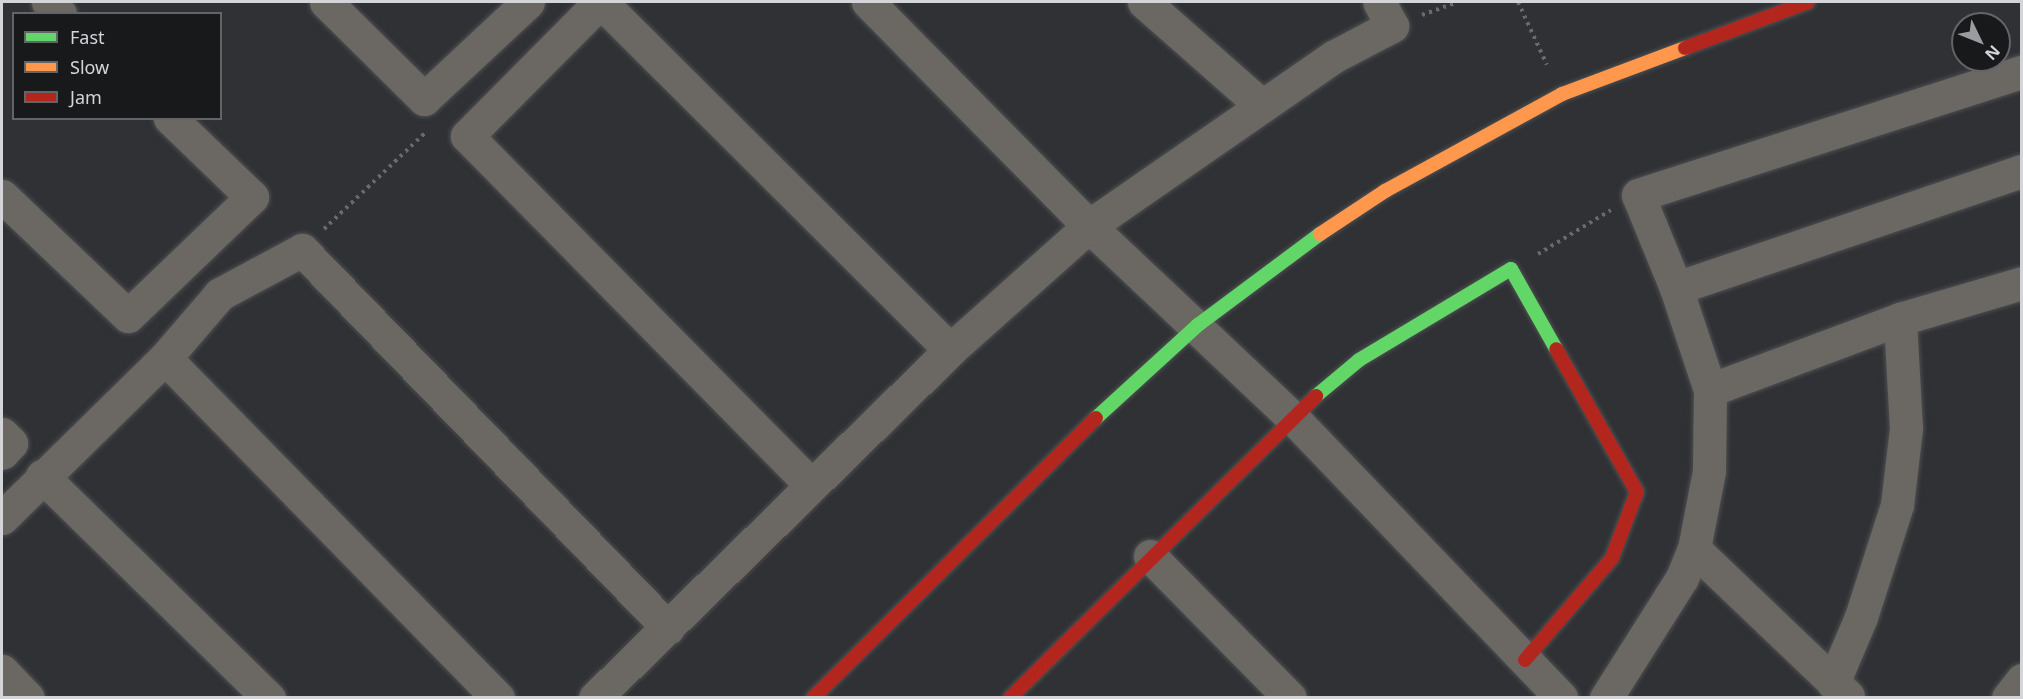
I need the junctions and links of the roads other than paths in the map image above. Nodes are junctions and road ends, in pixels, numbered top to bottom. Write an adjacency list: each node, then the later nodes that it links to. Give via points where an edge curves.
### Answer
1 (326, 2): 2 (street, via 424,99)
2 (528, 2)
3 (601, 2): 18 (street); 25 (street, via 467,136)
4 (868, 2): 13 (street)
5 (1144, 2): 9 (street)
6 (1808, 2): 17 (street, via 1562,94 1385,191 1289,255)
7 (1385, 14): 9 (street, via 1333,57)
8 (2022, 72): 15 (street, via 1638,195)
9 (1262, 106): 13 (street)
10 (172, 120): 12 (street, via 252,197 128,316)
11 (2022, 171): 15 (street)
12 (2, 196)
13 (1089, 226): 17 (street); 18 (street)
14 (2022, 283): 16 (street)
15 (1676, 288): 20 (street)
16 (1900, 319): 20 (street); 33 (street, via 1906,428 1897,505)
17 (1198, 325): 21 (street); 39 (street, via 1044,465)
18 (951, 350): 25 (street)
19 (165, 358): 24 (street); 29 (street, via 220,294 302,250); 37 (street)
20 (1710, 390): 27 (street, via 1709,471)
21 (1292, 417): 28 (street); 30 (street); 30 (street, via 1359,360 1511,269 1637,492 1612,558)
22 (2, 434): 23 (street, via 11,443)
23 (2, 453)
24 (42, 476): 26 (street); 36 (street)
25 (813, 486): 29 (street)
26 (2, 518)
27 (1694, 549): 33 (street); 42 (street, via 1663,615)
28 (1150, 556): 34 (street); 40 (street)
29 (668, 628): 38 (street)
30 (1525, 660): 41 (street)
31 (2, 671): 35 (street)
32 (2022, 680): 43 (street)
33 (1841, 690)
34 (1014, 696)
35 (28, 698)
36 (269, 698)
37 (498, 698)
38 (595, 698)
39 (813, 698)
40 (1290, 698)
41 (1561, 698)
42 (1606, 698)
43 (2008, 698)

